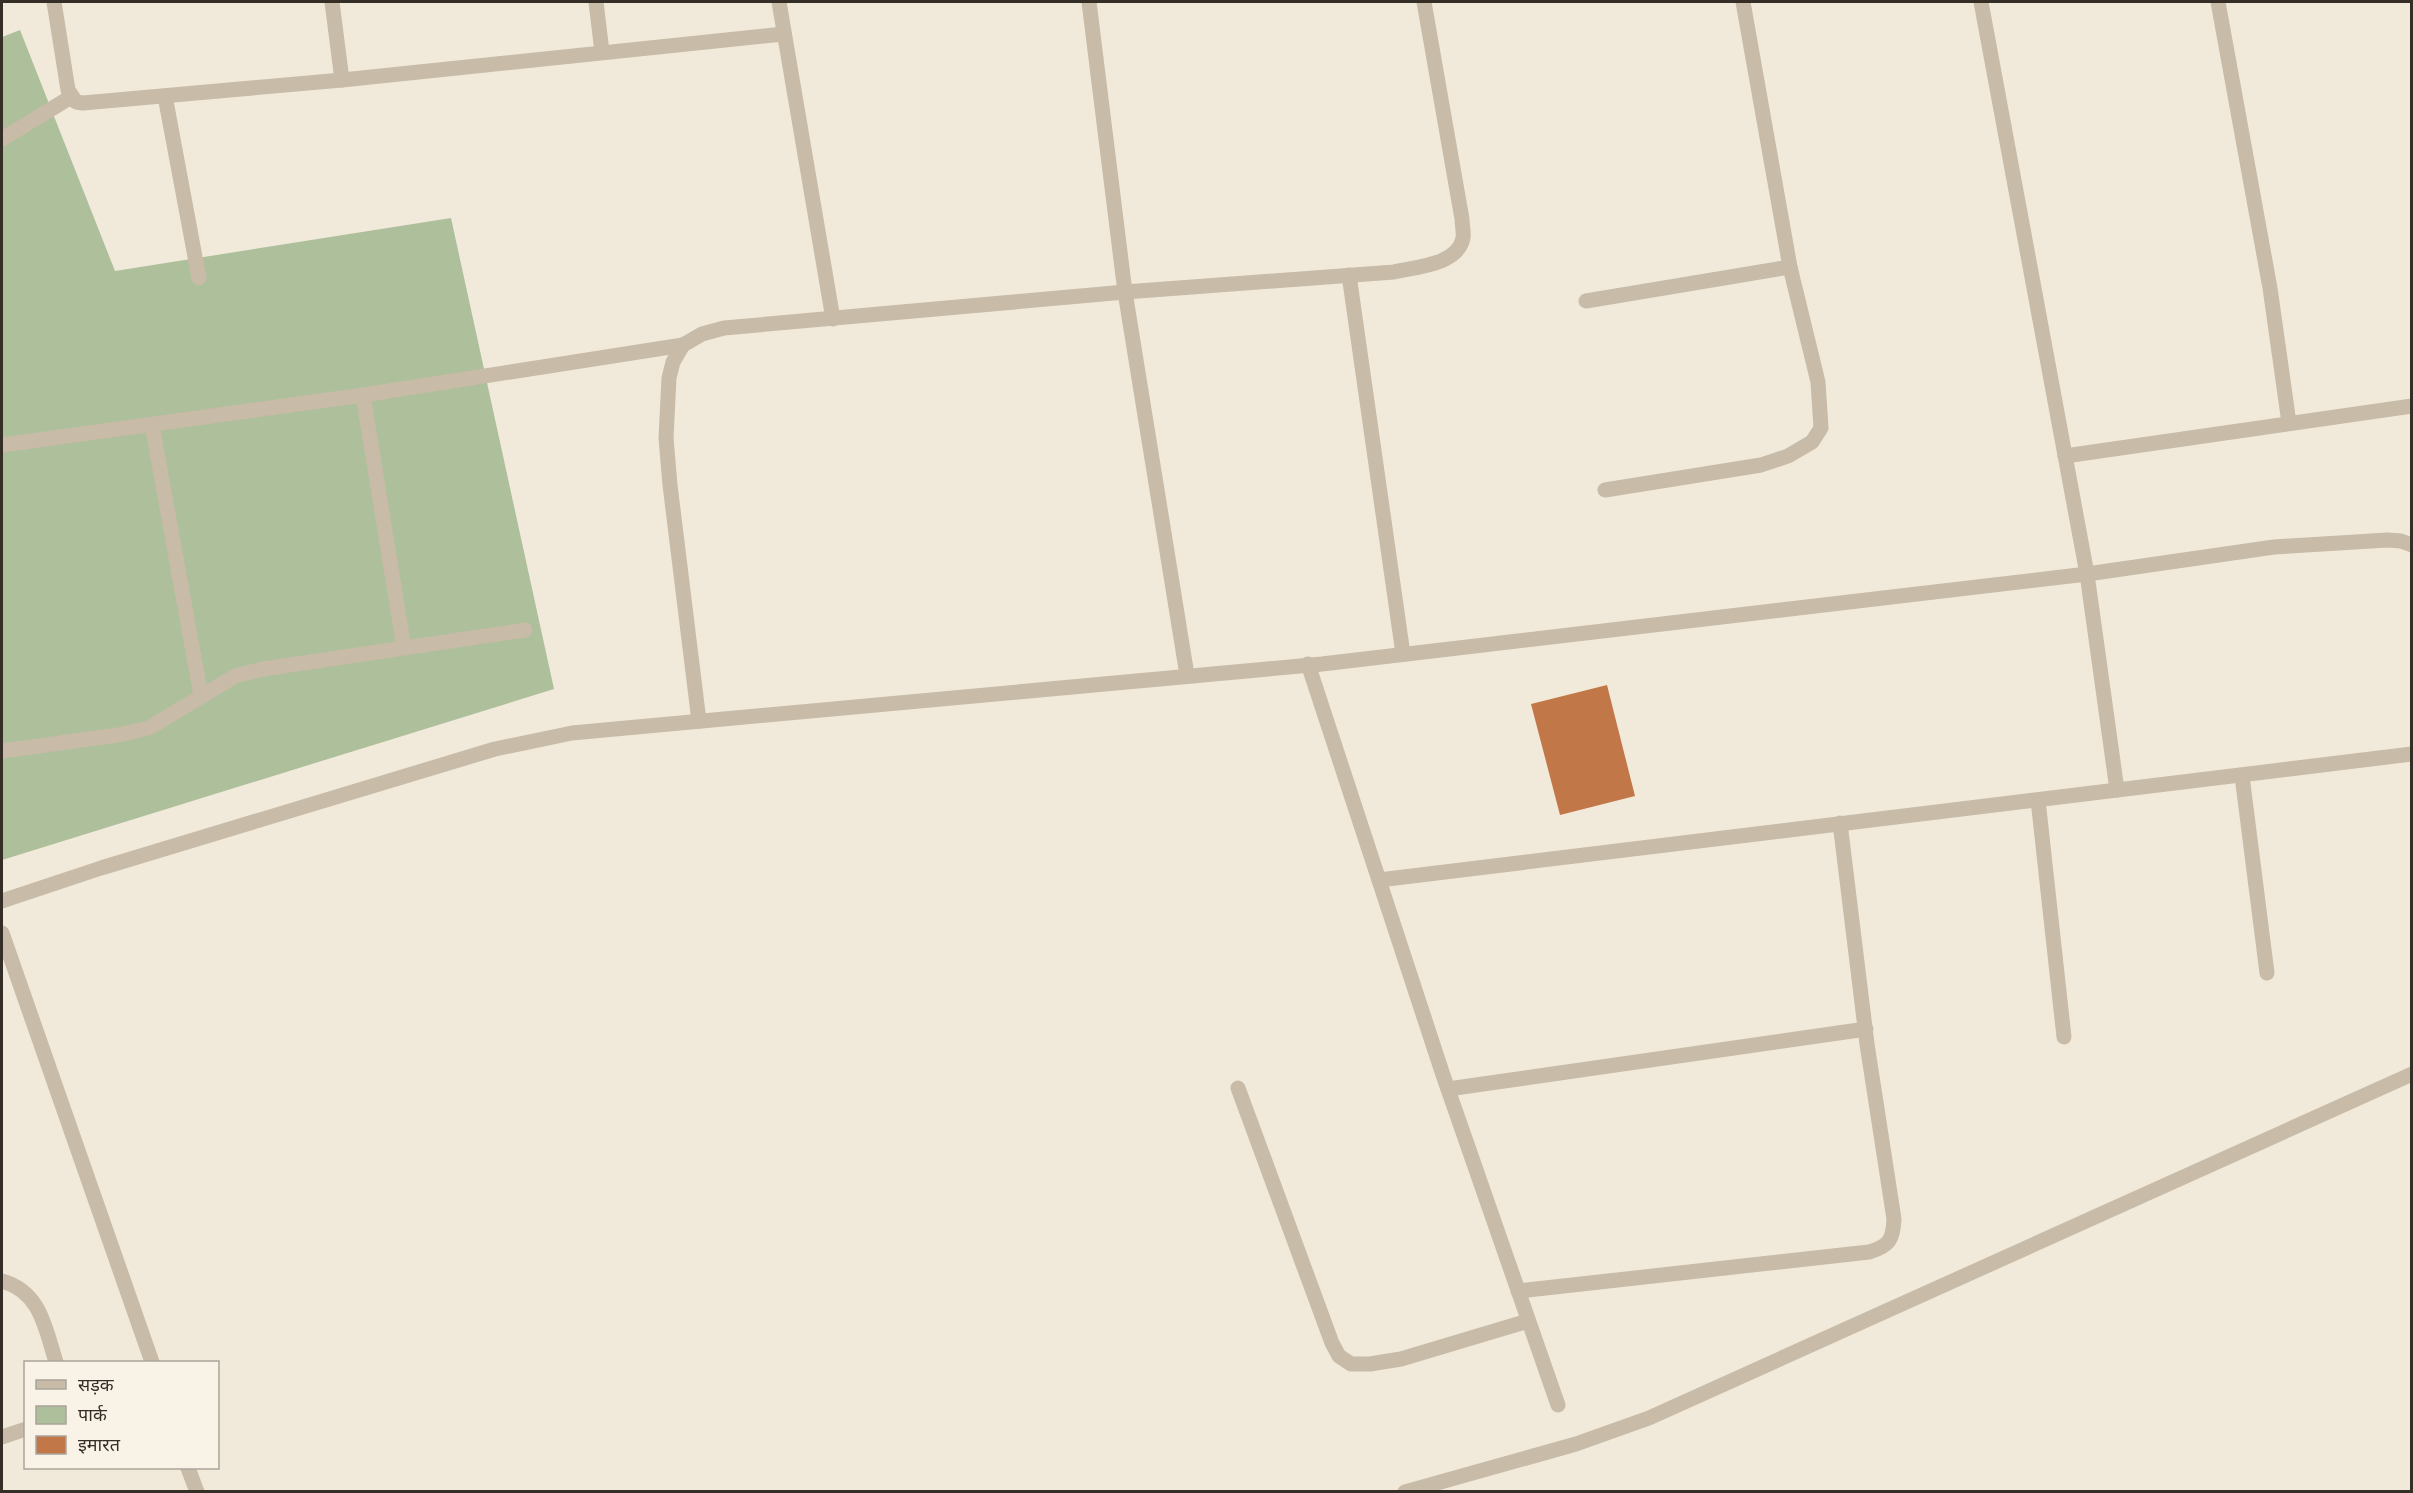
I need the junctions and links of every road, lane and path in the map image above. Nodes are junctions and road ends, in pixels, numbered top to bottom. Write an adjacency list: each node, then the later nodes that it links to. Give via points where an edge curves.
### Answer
1 (54, 2): 14 (street)
2 (332, 2): 12 (street)
3 (596, 2): 11 (street)
4 (779, 2): 10 (street)
5 (1089, 2): 19 (street)
6 (1424, 2): 17 (street, via 1463,240 1452,255 1432,264)
7 (1743, 2): 16 (street)
8 (1981, 2): 28 (street)
9 (2218, 2): 25 (street, via 2270,288)
10 (783, 34): 11 (street); 21 (street)
11 (602, 52): 12 (street)
12 (342, 80): 13 (street)
13 (165, 96): 14 (street, via 83,103); 18 (street)
14 (71, 97): 15 (street)
15 (2, 140)
16 (1790, 267): 20 (street); 29 (street, via 1820,392 1821,428 1812,442 1761,465)
17 (1349, 275): 19 (street); 34 (street)
18 (199, 278)
19 (1125, 292): 21 (street); 36 (street)
20 (1586, 301)
21 (833, 319): 22 (street, via 724,328)
22 (683, 345): 23 (street); 38 (street, via 669,378 666,438)
23 (363, 395): 26 (street); 33 (street)
24 (2412, 405): 25 (street)
25 (2289, 423): 28 (street)
26 (152, 425): 27 (street); 37 (street)
27 (2, 445)
28 (2065, 456): 31 (street)
29 (1605, 490)
30 (2412, 545): 31 (street, via 2387,540 2274,547)
31 (2087, 574): 34 (street); 42 (street)
32 (525, 630): 33 (street)
33 (404, 648): 37 (street, via 254,671 235,676)
34 (1403, 654): 35 (street)
35 (1308, 664): 36 (street); 45 (street)
36 (1187, 675): 38 (street)
37 (201, 696): 39 (street, via 149,728)
38 (699, 721): 46 (street, via 572,733 495,749)
39 (2, 751)
40 (2412, 754): 41 (street)
41 (2242, 776): 42 (street); 48 (street)
42 (2116, 790): 43 (street)
43 (2038, 800): 44 (street); 50 (street)
44 (1840, 823): 45 (street); 49 (street)
45 (1379, 880): 53 (street)
46 (2, 901)
47 (2, 933): 58 (street)
48 (2267, 973)
49 (1866, 1029): 53 (street); 55 (street, via 1894,1219 1893,1236 1882,1248)
50 (2064, 1037)
51 (2412, 1074): 64 (street, via 1649,1418 1576,1444)
52 (1238, 1088): 56 (street, via 1339,1356 1351,1364 1390,1361)
53 (1448, 1089): 55 (street)
54 (2, 1281): 57 (street, via 23,1290 40,1311)
55 (1518, 1291): 56 (street)
56 (1528, 1321): 59 (street)
57 (56, 1361)
58 (152, 1361)
59 (1558, 1406)
60 (24, 1430): 61 (street)
61 (2, 1437)
62 (189, 1469): 63 (street)
63 (197, 1491)
64 (1405, 1491)

